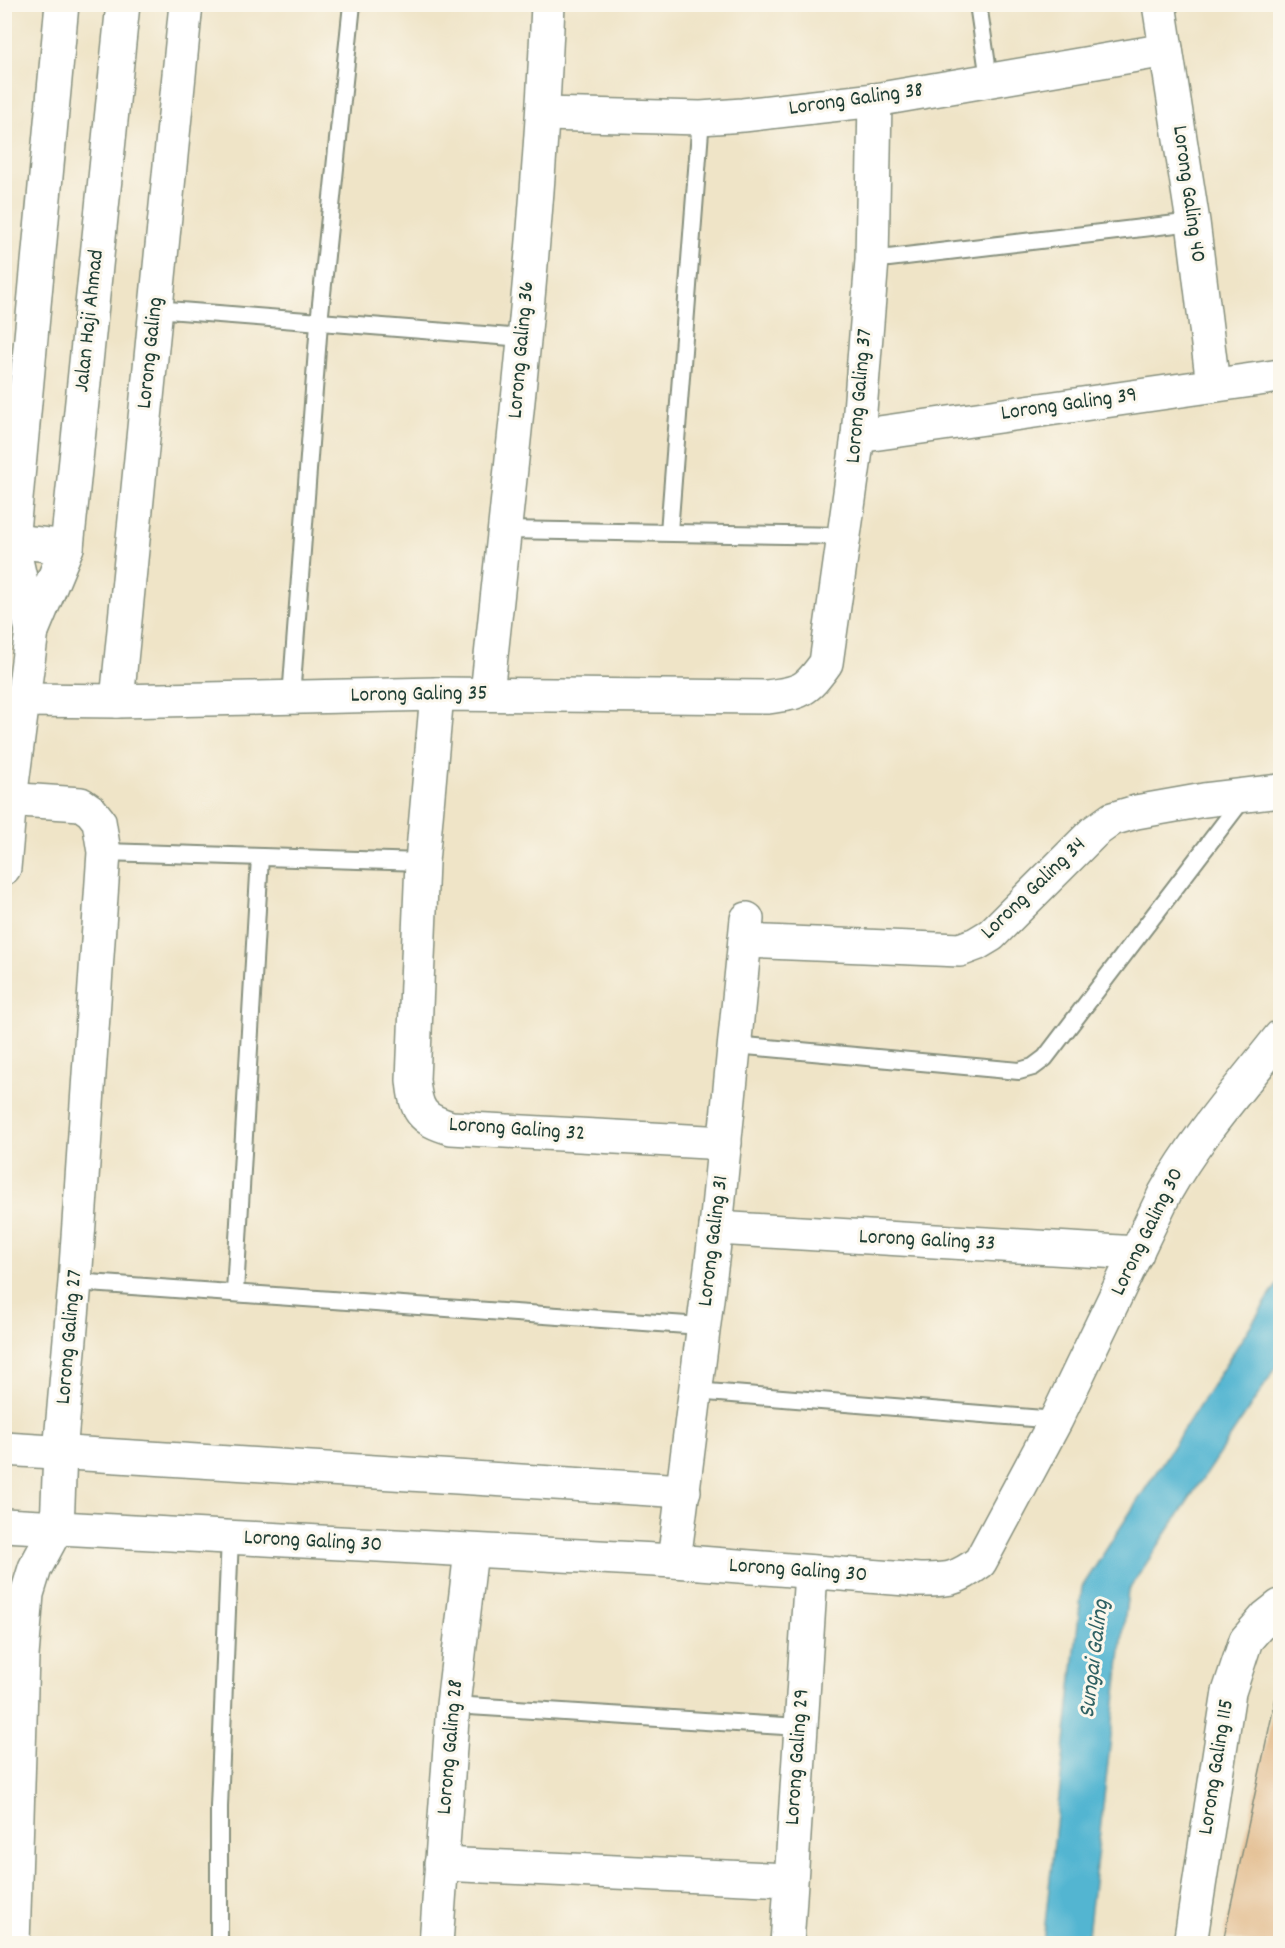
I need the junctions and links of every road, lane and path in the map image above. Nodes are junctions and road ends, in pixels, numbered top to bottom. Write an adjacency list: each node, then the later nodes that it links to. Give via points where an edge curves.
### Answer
1 (62, 4): 24 (street, Jalan Haji Ahmad)
2 (123, 4): 25 (street, Jalan Haji Ahmad)
3 (186, 4): 15 (street, Lorong Galing)
4 (352, 4): 16 (lane)
5 (548, 4): 11 (street, Lorong Galing 36)
6 (978, 4): 9 (lane)
7 (1159, 4): 8 (street, Lorong Galing 40)
8 (1166, 50): 9 (street, Lorong Galing 38); 13 (street, Lorong Galing 40)
9 (989, 79): 10 (street, Lorong Galing 38)
10 (875, 100): 12 (street, Lorong Galing 38); 14 (street, Lorong Galing 37)
11 (544, 114): 12 (street, Lorong Galing 38); 17 (street, Lorong Galing 36)
12 (701, 118): 22 (lane)
13 (1193, 222): 14 (lane); 19 (street, Lorong Galing 40)
14 (872, 260): 20 (street, Lorong Galing 37)
15 (155, 309): 16 (lane); 32 (street, Lorong Galing)
16 (319, 323): 17 (lane); 30 (lane)
17 (524, 338): 21 (street, Lorong Galing 36)
18 (1281, 376): 19 (street, Lorong Galing 39)
19 (1213, 385): 20 (street, Lorong Galing 39)
20 (858, 436): 23 (street, Lorong Galing 37)
21 (504, 530): 22 (lane); 29 (street, Lorong Galing 36)
22 (669, 532): 23 (lane)
23 (845, 536): 27 (street, Lorong Galing 37, via 826,663)
24 (8, 541): 25 (street); 26 (street, Jalan Haji Ahmad)
25 (67, 547): 26 (street, Jalan Haji Ahmad)
26 (32, 631): 31 (street, Jalan Haji Ahmad)
27 (811, 685): 29 (street, Lorong Galing 35, via 791,694 767,696)
28 (437, 694): 29 (street, Lorong Galing 35); 30 (street, Lorong Galing 35); 38 (street, Lorong Galing 32)
29 (487, 694)
30 (291, 698): 32 (street, Lorong Galing 35)
31 (24, 700): 32 (street, Lorong Galing 35); 35 (street, Jalan Haji Ahmad)
32 (117, 701)
33 (1281, 791): 34 (street, Lorong Galing 34)
34 (1245, 795): 40 (street, Lorong Galing 34, via 1112,819 1094,832 991,935 960,950); 42 (lane, via 1045,1058 1033,1067 1019,1071)
35 (7, 799): 36 (street, Lorong Galing 27, via 81,804 99,821); 39 (street, Jalan Haji Ahmad)
36 (104, 852): 37 (lane); 46 (street, Lorong Galing 27)
37 (260, 857): 38 (lane); 47 (lane)
38 (422, 862): 43 (street, Lorong Galing 32, via 413,1080 415,1098 431,1122 451,1128)
39 (4, 868)
40 (746, 930): 42 (street, Lorong Galing 31)
41 (1281, 1037): 45 (street, Lorong Galing 30, via 1195,1143 1165,1193)
42 (735, 1045): 43 (street, Lorong Galing 31)
43 (725, 1143): 44 (street, Lorong Galing 31)
44 (716, 1228): 45 (street, Lorong Galing 33); 48 (street, Lorong Galing 31)
45 (1137, 1253): 50 (street, Lorong Galing 30)
46 (75, 1282): 47 (lane); 52 (street, Lorong Galing 27)
47 (235, 1292): 48 (lane)
48 (703, 1328): 49 (street, Lorong Galing 31)
49 (695, 1391): 50 (lane); 53 (street, Lorong Galing 31)
50 (1056, 1420): 59 (street, Lorong Galing 30, via 980,1562 966,1573 949,1580 919,1580)
51 (4, 1449): 52 (street)
52 (60, 1453): 53 (street); 55 (street, Lorong Galing 27)
53 (684, 1491): 58 (street, Lorong Galing 31)
54 (4, 1525): 55 (street, Lorong Galing 30)
55 (57, 1527): 56 (street, Lorong Galing 30); 65 (street, Lorong Galing 27, via 35,1568 27,1594)
56 (230, 1537): 57 (street, Lorong Galing 30); 66 (lane, via 219,1807)
57 (471, 1551): 58 (street, Lorong Galing 30); 61 (street, Lorong Galing 28)
58 (674, 1561): 59 (street, Lorong Galing 30)
59 (811, 1572): 62 (street, Lorong Galing 29)
60 (1281, 1606): 69 (street, Lorong Galing 115, via 1246,1640 1229,1692)
61 (453, 1705): 62 (lane); 63 (street, Lorong Galing 28)
62 (800, 1727): 64 (street, Lorong Galing 29)
63 (441, 1864): 64 (street); 67 (street, Lorong Galing 28)
64 (790, 1880): 68 (street, Lorong Galing 29)
65 (14, 1944)
66 (219, 1944)
67 (436, 1944)
68 (787, 1944)
69 (1190, 1944)

